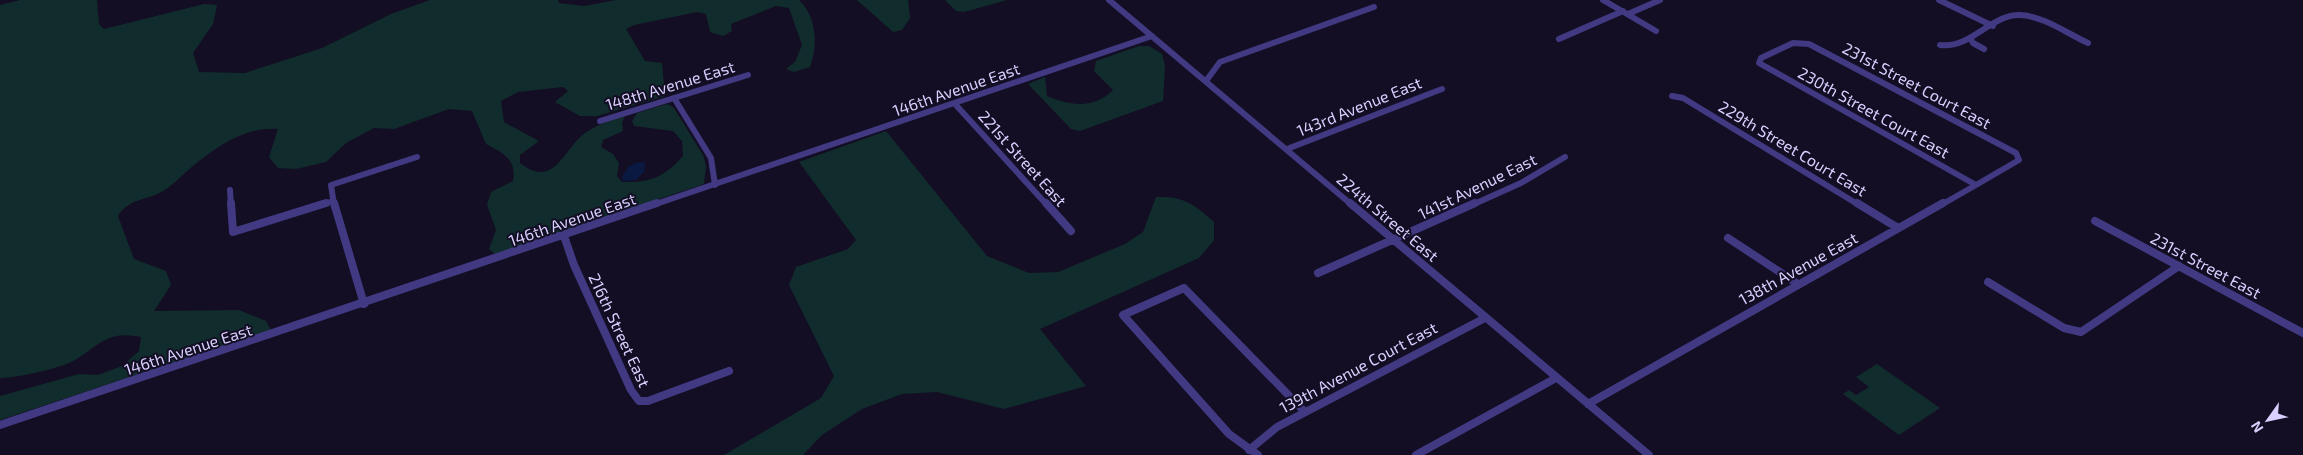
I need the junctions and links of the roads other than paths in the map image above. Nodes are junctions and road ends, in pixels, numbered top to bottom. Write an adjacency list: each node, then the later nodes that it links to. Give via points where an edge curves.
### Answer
1 (1109, 0): 9 (street, 224th Street East)
2 (1604, 0): 6 (street)
3 (1660, 0): 6 (street)
4 (1939, 0): 7 (street)
5 (1374, 7): 17 (street, via 1220,62)
6 (1625, 13): 8 (street); 11 (street)
7 (1993, 26): 10 (street); 13 (street, via 2020,16)
8 (1656, 31)
9 (1152, 36): 17 (street, 224th Street East); 21 (street, 146th Avenue East)
10 (1970, 38): 14 (street, via 1952,45); 15 (street)
11 (1559, 39)
12 (1801, 42): 24 (street, 231st Street Court East); 28 (street, 230th Street Court East, via 1769,54 1759,63)
13 (2088, 43)
14 (1940, 45)
15 (1984, 49)
16 (748, 75): 20 (street, 148th Avenue East)
17 (1206, 81): 23 (street, 224th Street East)
18 (1442, 89): 23 (street, 143rd Avenue East)
19 (1672, 96): 32 (street, 229th Street Court East, via 1683,98)
20 (674, 98): 22 (street, 148th Avenue East); 27 (street, via 711,158)
21 (955, 104): 27 (street, 146th Avenue East); 33 (street, 221st Street East)
22 (600, 121)
23 (1287, 149): 36 (street, 224th Street East)
24 (2018, 155): 28 (street, 138th Avenue East, via 2019,160)
25 (417, 157): 30 (street, via 333,184)
26 (1565, 157): 36 (street, 141st Avenue East, via 1521,183 1402,238)
27 (715, 185): 34 (street, 146th Avenue East)
28 (1976, 185): 32 (street, 138th Avenue East)
29 (230, 190): 30 (street, via 233,232)
30 (333, 201): 41 (street)
31 (2095, 221): 37 (street, 231st Street East)
32 (1898, 228): 40 (street, 138th Avenue East)
33 (1071, 231)
34 (564, 236): 41 (street, 146th Avenue East); 44 (street, 216th Street East, via 574,265 639,401 648,401)
35 (1728, 238): 40 (street)
36 (1392, 239): 38 (street, 141st Avenue East); 42 (street, 224th Street East)
37 (2178, 266): 39 (street, via 2085,331 2078,332 2064,328); 43 (street, 231st Street East)
38 (1318, 273)
39 (1988, 282)
40 (1798, 284): 46 (street, 138th Avenue East)
41 (364, 304): 48 (street, 146th Avenue East)
42 (1485, 318): 45 (street, 224th Street East); 47 (street, 139th Avenue Court East)
43 (2303, 333)
44 (729, 372)
45 (1556, 378): 46 (street, 224th Street East); 51 (street)
46 (1588, 404): 52 (street, 224th Street East)
47 (1304, 412): 49 (street, 139th Avenue Court East, via 1266,434); 49 (street, via 1184,288 1123,315 1229,434)
48 (0, 426)
49 (1249, 450): 50 (street)
50 (1258, 455)
51 (1416, 455)
52 (1649, 455)

